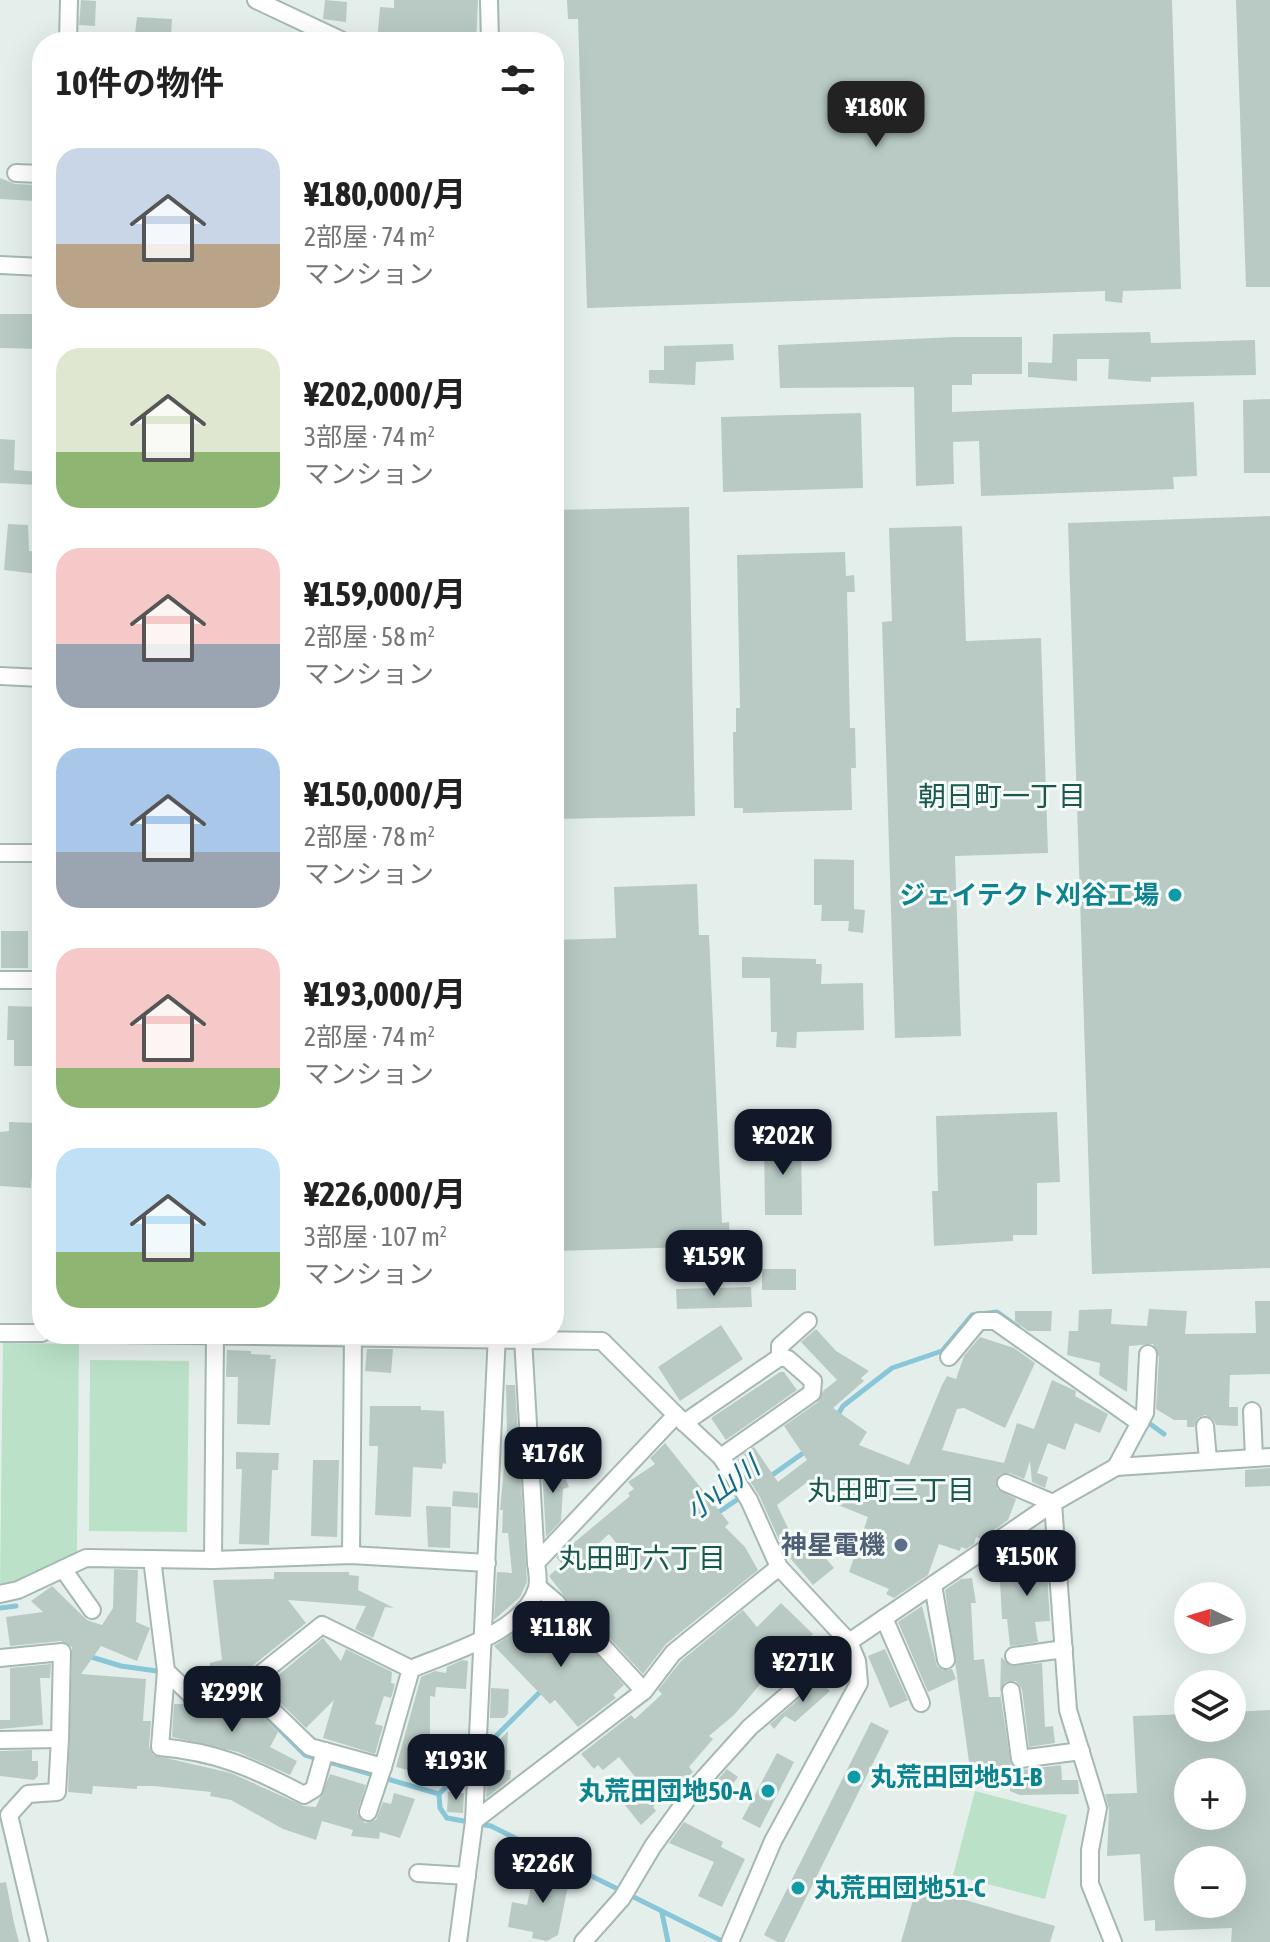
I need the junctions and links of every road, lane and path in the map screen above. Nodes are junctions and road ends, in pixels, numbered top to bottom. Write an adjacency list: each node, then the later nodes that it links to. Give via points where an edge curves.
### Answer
1 (69, 0): 4 (street)
2 (256, 0): 5 (street)
3 (489, 0): 6 (street)
4 (68, 32)
5 (324, 32)
6 (490, 32)
7 (16, 173): 8 (street)
8 (32, 174)
9 (0, 265): 10 (street)
10 (32, 267)
11 (0, 676): 12 (street)
12 (32, 678)
13 (0, 853): 14 (street)
14 (32, 853)
15 (0, 980): 16 (street)
16 (32, 980)
17 (808, 1321): 26 (street, via 780,1346)
18 (0, 1333): 19 (street)
19 (32, 1333)
20 (564, 1340): 31 (street, via 602,1341)
21 (215, 1344): 41 (street)
22 (353, 1344): 39 (street)
23 (497, 1344): 42 (street)
24 (523, 1344): 43 (street)
25 (1148, 1354): 30 (street)
26 (780, 1357): 31 (street); 33 (street, via 813,1381 812,1393)
27 (949, 1357): 30 (street, via 979,1321 995,1321)
28 (1112, 1388): 30 (street)
29 (1252, 1411): 34 (street)
30 (1142, 1418): 36 (street)
31 (680, 1419): 33 (street); 43 (street)
32 (1205, 1426): 35 (street)
33 (721, 1457): 44 (street, via 749,1500)
34 (1262, 1458): 35 (street)
35 (1208, 1460): 36 (street)
36 (1116, 1467): 38 (street)
37 (1006, 1483): 38 (street)
38 (1053, 1503): 46 (street); 53 (street)
39 (351, 1555): 41 (street); 42 (street)
40 (152, 1559): 41 (street); 45 (street, via 86,1558); 58 (street)
41 (213, 1560)
42 (487, 1563): 51 (street)
43 (536, 1563): 47 (street)
44 (779, 1567): 52 (street); 59 (street, via 673,1653)
45 (63, 1569): 48 (street); 49 (street)
46 (933, 1585): 50 (street); 56 (street)
47 (538, 1587): 51 (street, via 526,1609); 59 (street)
48 (0, 1594)
49 (92, 1610)
50 (884, 1618): 52 (street); 62 (street)
51 (482, 1639): 57 (street); 69 (street)
52 (849, 1642): 74 (street, via 718,1759 626,1891); 75 (street, via 859,1683 773,1841)
53 (1064, 1649): 54 (street); 65 (street, via 1068,1710)
54 (1014, 1656)
55 (0, 1658): 63 (street, via 62,1652)
56 (946, 1660)
57 (411, 1669): 61 (street, via 322,1625 253,1680); 67 (street)
58 (166, 1671): 61 (street, via 193,1697 238,1702); 66 (street, via 160,1747 202,1751 247,1765 304,1795 314,1789)
59 (644, 1691): 69 (street)
60 (1011, 1691): 65 (street, via 1020,1759)
61 (253, 1692): 66 (street, via 310,1747)
62 (921, 1703)
63 (60, 1739): 64 (street); 72 (street, via 57,1792 28,1794 9,1815)
64 (0, 1740)
65 (1081, 1751): 76 (street, via 1098,1808 1090,1884)
66 (325, 1752): 67 (street)
67 (382, 1767): 68 (street)
68 (368, 1812)
69 (473, 1828): 71 (street)
70 (418, 1873): 71 (street)
71 (467, 1876): 73 (street)
72 (39, 1942)
73 (458, 1942)
74 (583, 1942)
75 (730, 1942)
76 (1113, 1942)

